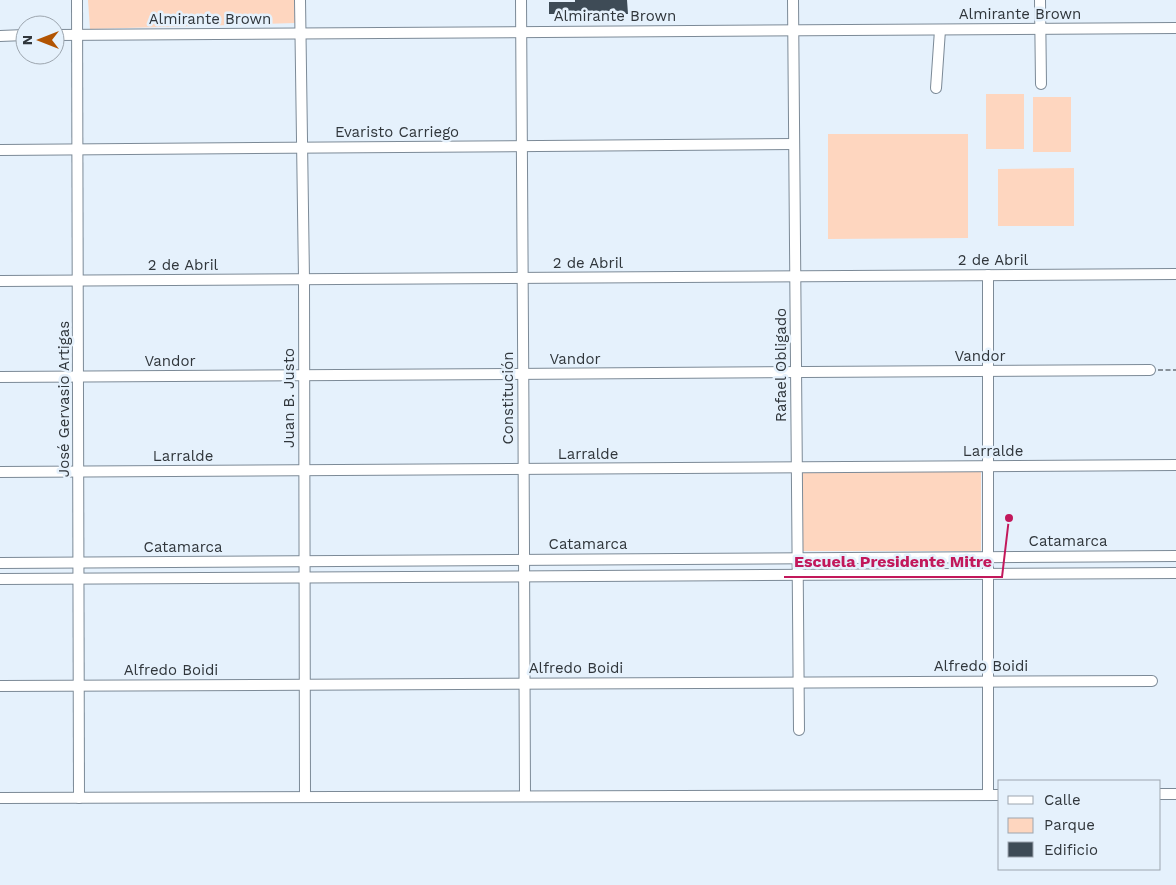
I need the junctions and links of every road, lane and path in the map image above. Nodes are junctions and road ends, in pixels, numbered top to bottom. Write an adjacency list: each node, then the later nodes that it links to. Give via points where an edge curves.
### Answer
1 (77, 0): 12 (street, José Gervasio Artigas)
2 (300, 0): 11 (street, Juan B. Justo)
3 (521, 0): 10 (street, Constitución)
4 (793, 0): 8 (street, Rafael Obligado)
5 (1040, 0): 7 (street)
6 (1176, 28): 7 (street, Almirante Brown)
7 (1041, 29): 9 (street, Almirante Brown); 16 (street)
8 (793, 30): 9 (street, Almirante Brown); 10 (street, Almirante Brown); 18 (street, Rafael Obligado)
9 (940, 30): 17 (street)
10 (521, 32): 11 (street, Almirante Brown); 19 (street, Constitución)
11 (300, 33): 12 (street, Almirante Brown); 20 (street, Juan B. Justo)
12 (77, 34): 14 (street, Almirante Brown); 22 (street, José Gervasio Artigas)
13 (15, 35): 15 (street)
14 (65, 35)
15 (0, 36)
16 (1041, 84)
17 (936, 88)
18 (794, 144): 19 (street, Evaristo Carriego); 25 (street, Rafael Obligado)
19 (521, 146): 20 (street, Evaristo Carriego); 26 (street, Constitución)
20 (301, 148): 22 (street, Evaristo Carriego); 27 (street, Juan B. Justo)
21 (0, 150): 22 (street, Evaristo Carriego)
22 (77, 150): 29 (street, José Gervasio Artigas)
23 (1176, 274): 24 (street, 2 de Abril)
24 (988, 275): 25 (street, 2 de Abril); 32 (street)
25 (795, 276): 26 (street, 2 de Abril); 33 (street, Rafael Obligado)
26 (524, 278): 27 (street, 2 de Abril); 34 (street, Constitución)
27 (304, 279): 29 (street, 2 de Abril); 35 (street, Juan B. Justo)
28 (0, 281): 29 (street, 2 de Abril)
29 (78, 281): 37 (street, José Gervasio Artigas)
30 (1150, 370): 31 (path); 32 (street, Vandor)
31 (1176, 370)
32 (987, 371): 33 (street, Vandor); 39 (street)
33 (796, 372): 34 (street, Vandor); 40 (street, Rafael Obligado)
34 (523, 374): 35 (street, Vandor); 41 (street, Constitución)
35 (303, 375): 37 (street, Vandor); 42 (street, Juan B. Justo)
36 (0, 377): 37 (street, Vandor)
37 (79, 377): 44 (street, José Gervasio Artigas)
38 (1176, 465): 39 (street, Larralde)
39 (987, 466): 40 (street, Larralde); 46 (street)
40 (796, 467): 41 (street, Larralde); 47 (street, Rafael Obligado)
41 (523, 469): 42 (street, Larralde); 48 (street, Constitución)
42 (304, 470): 44 (street, Larralde); 49 (street, Juan B. Justo)
43 (0, 472): 44 (street, Larralde)
44 (79, 472): 50 (street, José Gervasio Artigas)
45 (1176, 556): 46 (street, Catamarca)
46 (986, 557): 47 (street, Catamarca); 53 (street)
47 (797, 558): 48 (street, Catamarca); 54 (street, Rafael Obligado)
48 (522, 560): 49 (street, Catamarca); 55 (street, Constitución)
49 (304, 561): 50 (street, Catamarca); 56 (street, Juan B. Justo)
50 (78, 562): 51 (street, Catamarca); 57 (street, José Gervasio Artigas)
51 (0, 563)
52 (1176, 573): 53 (street, Catamarca)
53 (987, 574): 54 (street, Catamarca); 60 (street)
54 (797, 575): 55 (street, Catamarca); 61 (street, Rafael Obligado)
55 (523, 576): 56 (street, Catamarca); 62 (street, Constitución)
56 (304, 577): 57 (street, Catamarca); 63 (street, Juan B. Justo)
57 (78, 578): 58 (street, Catamarca); 64 (street, José Gervasio Artigas)
58 (0, 579)
59 (1152, 680): 60 (street, Alfredo Boidi)
60 (988, 681): 61 (street, Alfredo Boidi); 69 (street)
61 (798, 682): 62 (street, Alfredo Boidi); 66 (street, Rafael Obligado)
62 (524, 683): 63 (street, Alfredo Boidi); 71 (street, Constitución)
63 (306, 684): 64 (street, Alfredo Boidi); 72 (street, Juan B. Justo)
64 (80, 685): 65 (street, Alfredo Boidi); 74 (street, José Gervasio Artigas)
65 (0, 686)
66 (799, 730)
67 (1161, 794): 68 (street)
68 (1176, 794)
69 (988, 795): 70 (street); 71 (street)
70 (998, 795)
71 (525, 796): 72 (street)
72 (305, 797): 74 (street)
73 (0, 798): 74 (street)
74 (79, 798)

